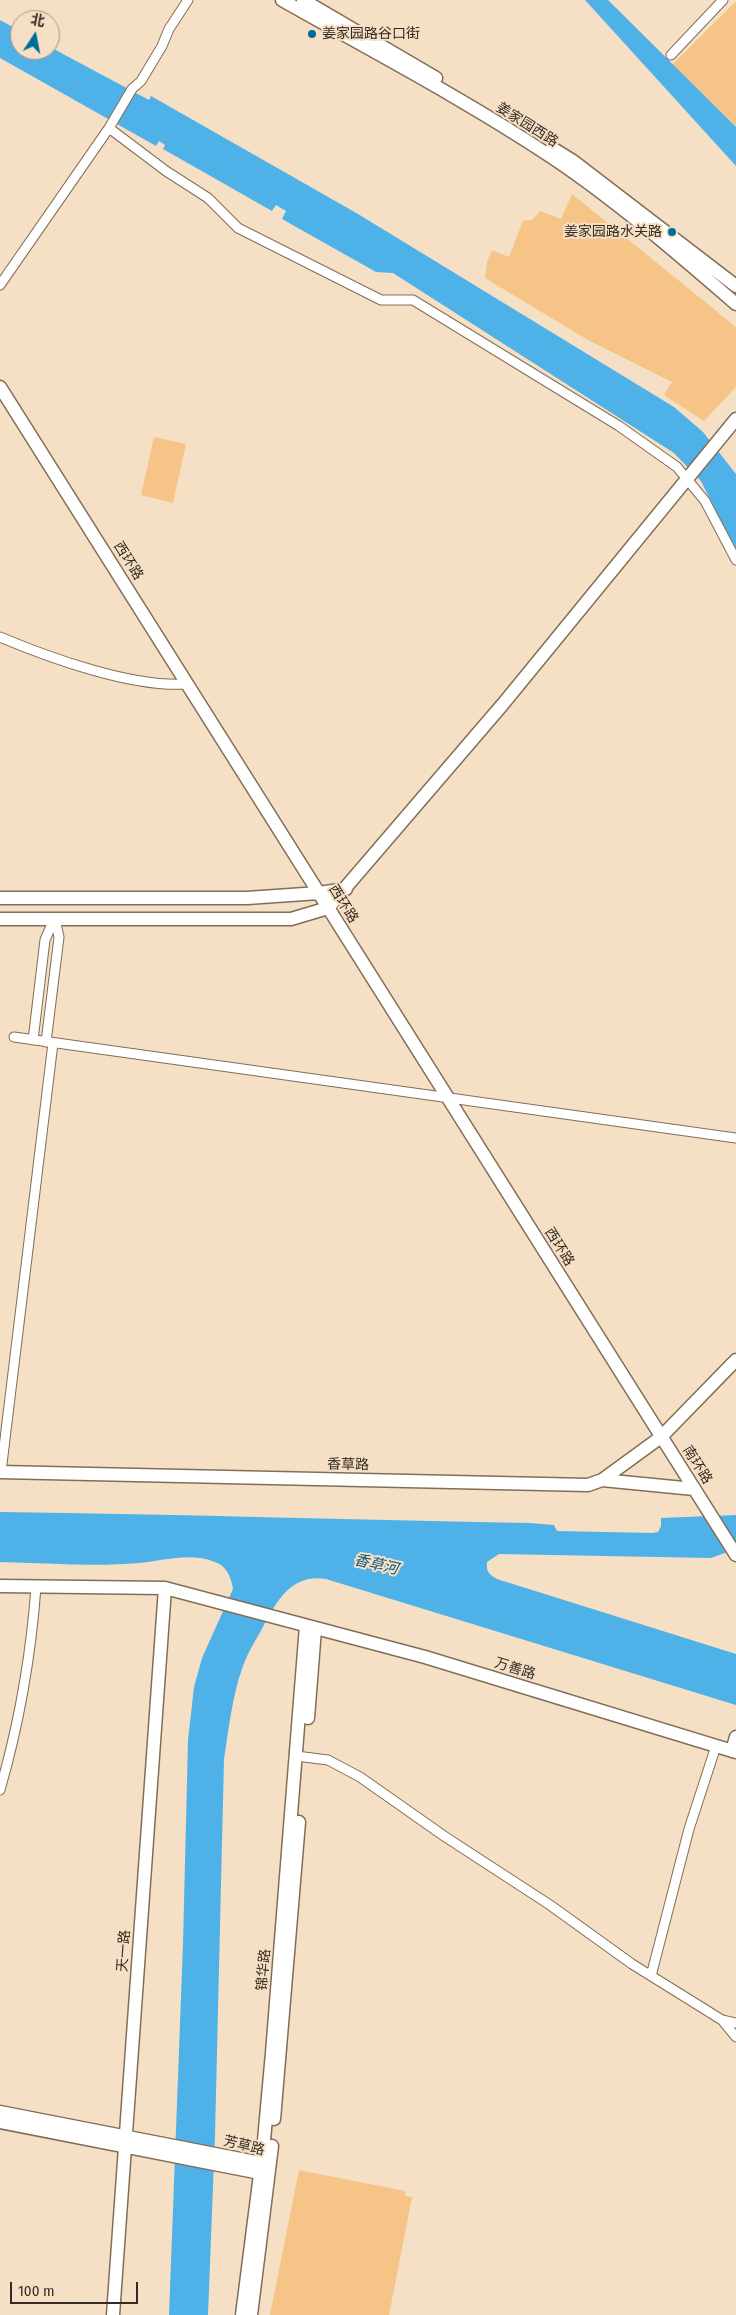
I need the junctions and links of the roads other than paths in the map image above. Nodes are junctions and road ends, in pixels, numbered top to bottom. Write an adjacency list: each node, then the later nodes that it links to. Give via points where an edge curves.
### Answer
1 (188, 0): 6 (street)
2 (282, 0): 9 (street, 姜家园西路, via 466,104 553,158)
3 (303, 0): 8 (street, 姜家园西路, via 573,161)
4 (723, 0): 5 (street)
5 (671, 55)
6 (109, 128): 7 (street); 12 (street, via 208,198 238,228 381,300 413,300 618,426)
7 (0, 285)
8 (736, 286)
9 (736, 304)
10 (0, 387): 15 (street, 西环路)
11 (736, 419): 12 (street)
12 (690, 476): 13 (street); 16 (street)
13 (736, 560)
14 (0, 637): 15 (street, via 44,655 128,678 168,685)
15 (187, 684): 17 (street, 西环路)
16 (346, 889): 17 (street); 20 (street)
17 (319, 893): 19 (street, via 247,898); 20 (street, 西环路)
18 (0, 898): 19 (street)
19 (57, 898): 22 (street)
20 (328, 908): 22 (street, via 291,919); 26 (street, 西环路)
21 (0, 919): 22 (street)
22 (55, 919): 24 (street, via 45,940); 25 (street, via 59,937)
23 (14, 1037): 24 (street)
24 (32, 1040): 25 (street)
25 (49, 1042): 26 (street); 30 (street)
26 (449, 1099): 27 (street); 29 (street, 西环路)
27 (736, 1138)
28 (736, 1360): 29 (street)
29 (661, 1437): 31 (street); 32 (street, 南环路)
30 (0, 1472): 31 (street, 香草路, via 588,1484)
31 (602, 1480): 32 (street, 香草路)
32 (694, 1489): 33 (street, 南环路)
33 (736, 1555)
34 (0, 1586): 35 (street, 万善路)
35 (36, 1587): 36 (street, 万善路); 42 (street, via 27,1664)
36 (165, 1588): 37 (street, 万善路); 49 (street, 天一路)
37 (310, 1628): 39 (street, 万善路, via 425,1656); 41 (street, 锦华路)
38 (736, 1737): 40 (street)
39 (716, 1746): 40 (street, 万善路); 43 (street, via 689,1829)
40 (734, 1752)
41 (300, 1756): 43 (street, via 328,1760 375,1786); 50 (street, 锦华路, via 283,2035)
42 (0, 1790)
43 (651, 1976): 44 (street)
44 (722, 2020): 45 (street); 46 (street)
45 (736, 2023)
46 (736, 2037)
47 (0, 2112): 49 (street, 芳草路)
48 (0, 2122): 49 (street, 芳草路)
49 (125, 2142): 50 (street, 芳草路); 51 (street, 天一路)
50 (264, 2168): 52 (street, 锦华路); 53 (street, 锦华路)
51 (113, 2315)
52 (242, 2315)
53 (251, 2315)

